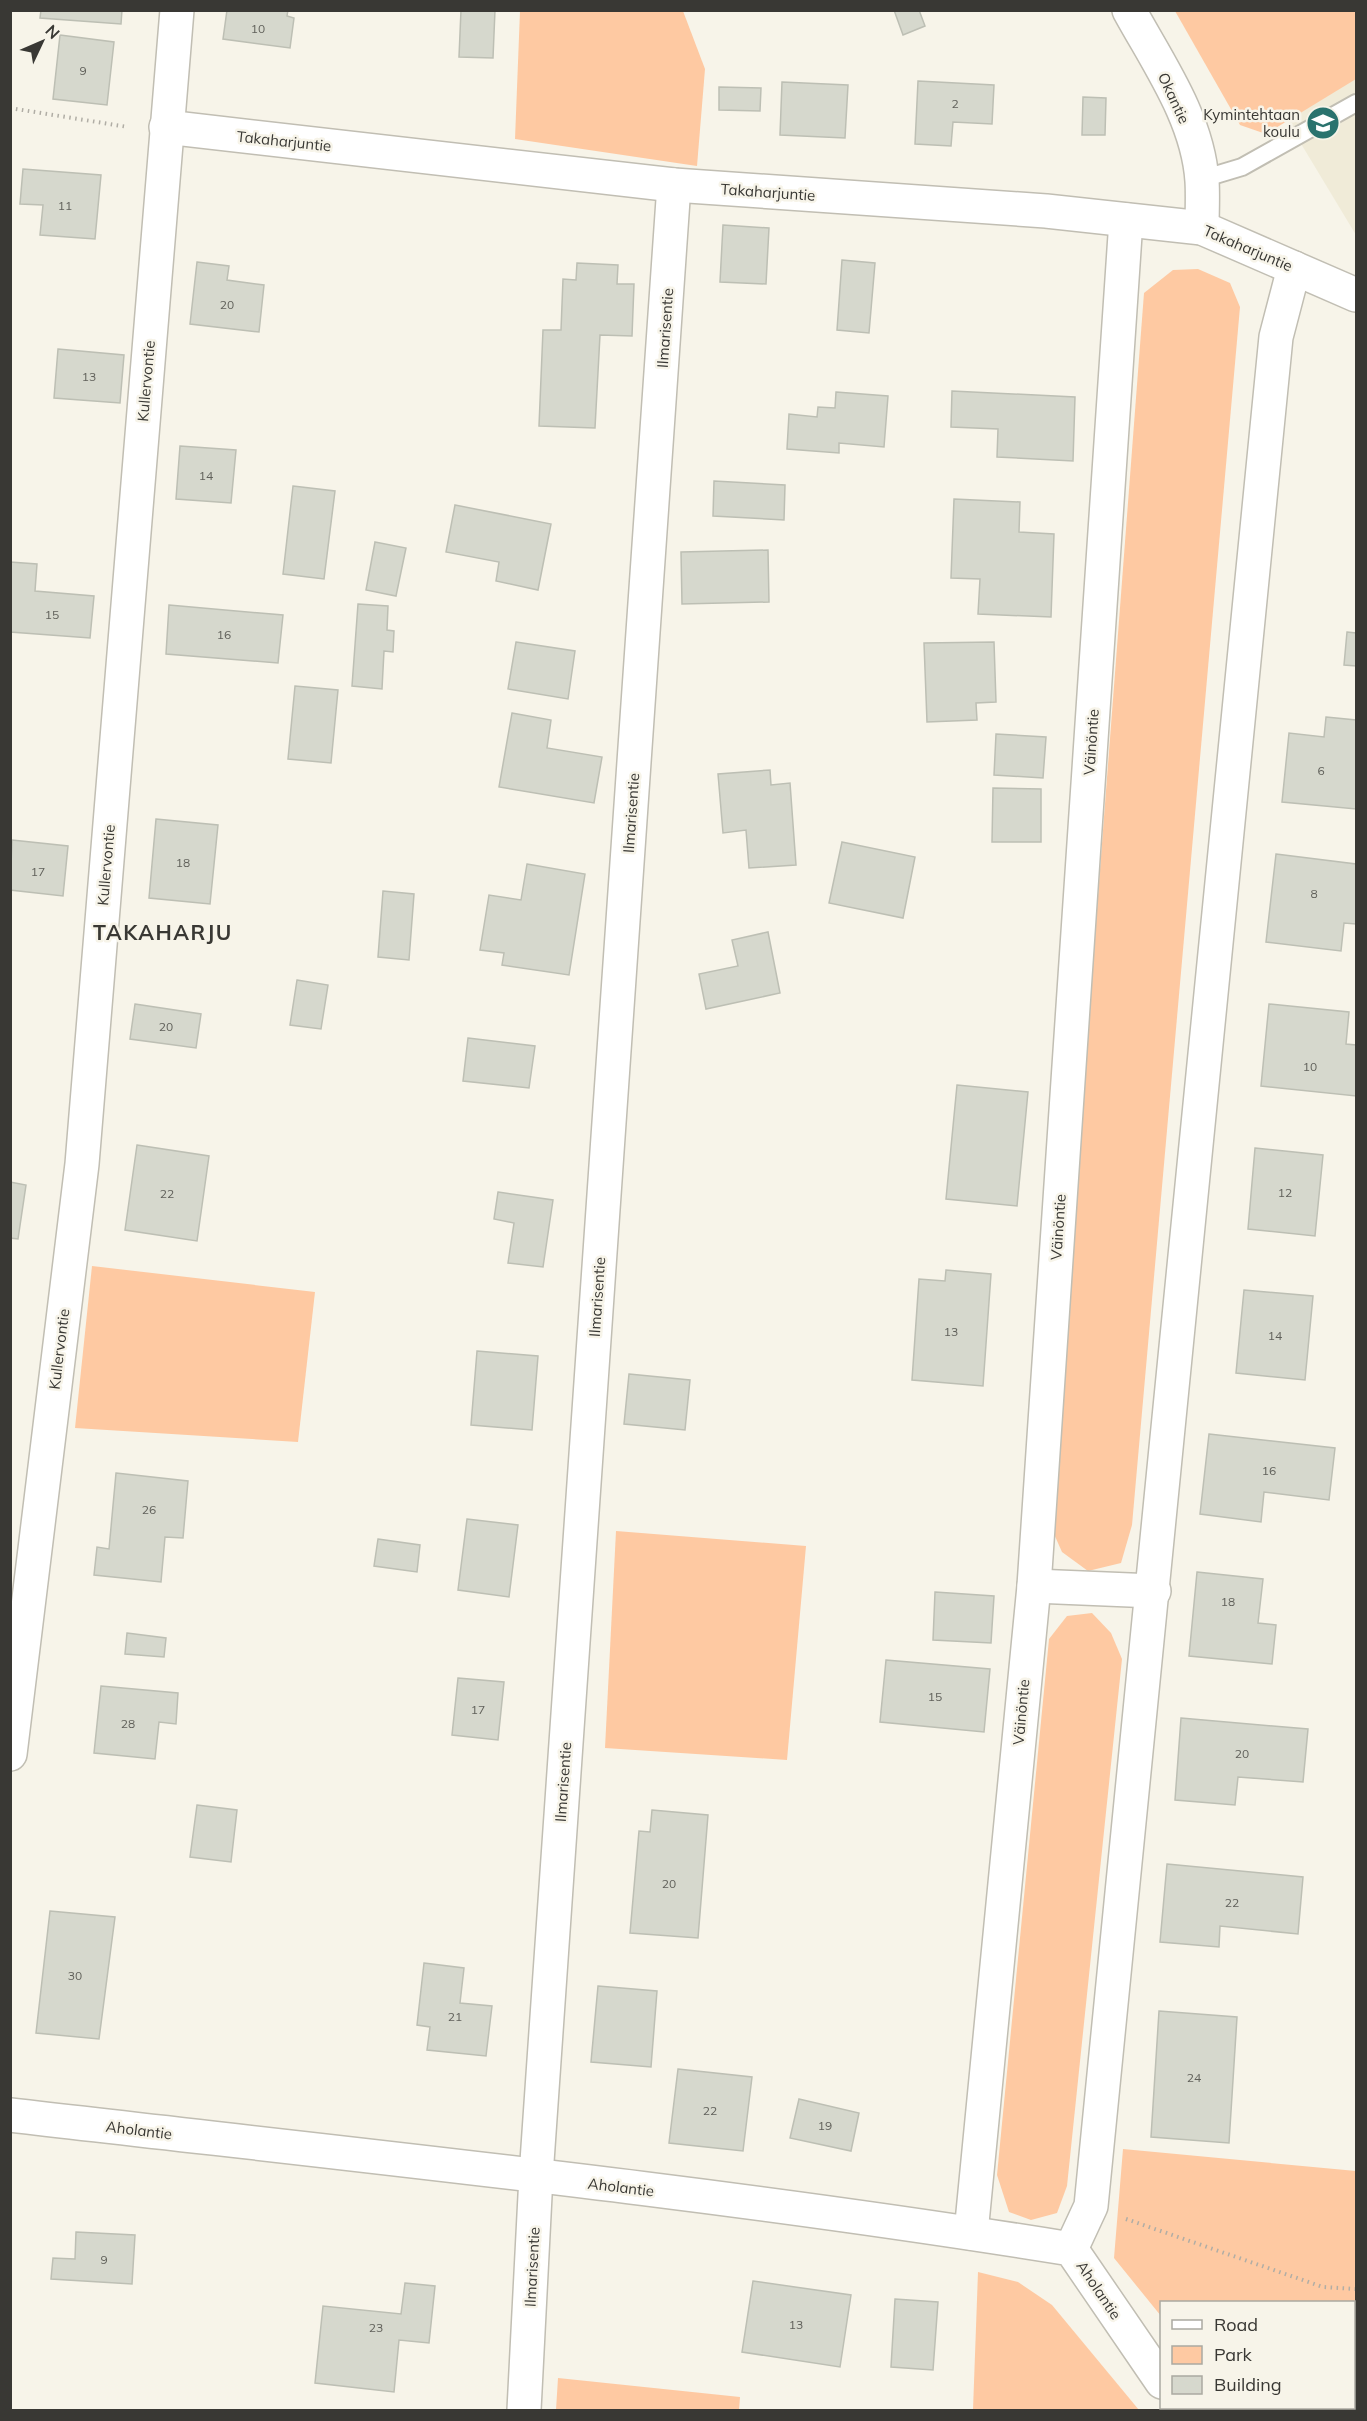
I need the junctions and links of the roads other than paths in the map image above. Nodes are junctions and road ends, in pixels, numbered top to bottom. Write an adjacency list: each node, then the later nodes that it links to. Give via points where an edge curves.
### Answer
1 (177, 10): 4 (street, Kullervontie)
2 (1129, 10): 5 (street, Okantie, via 1182,108)
3 (1356, 103): 5 (lane, via 1242,166)
4 (166, 127): 6 (street, Takaharjuntie); 13 (street, Kullervontie, via 82,1164)
5 (1202, 179): 8 (street, Okantie)
6 (674, 185): 7 (street, Takaharjuntie); 15 (street, Ilmarisentie)
7 (1126, 220): 8 (street, Takaharjuntie); 11 (street, Väinöntie)
8 (1202, 228): 9 (street, Takaharjuntie)
9 (1294, 268): 10 (street, Takaharjuntie); 12 (street, via 1276,337)
10 (1356, 295)
11 (1034, 1586): 12 (street); 16 (street, Väinöntie)
12 (1154, 1590): 17 (street, via 1091,2206)
13 (10, 1754)
14 (10, 2115): 15 (street, Aholantie)
15 (536, 2176): 16 (street, Aholantie); 19 (street, Ilmarisentie)
16 (971, 2233): 17 (street, Aholantie)
17 (1071, 2249): 18 (street, Aholantie)
18 (1160, 2381)
19 (524, 2410)

